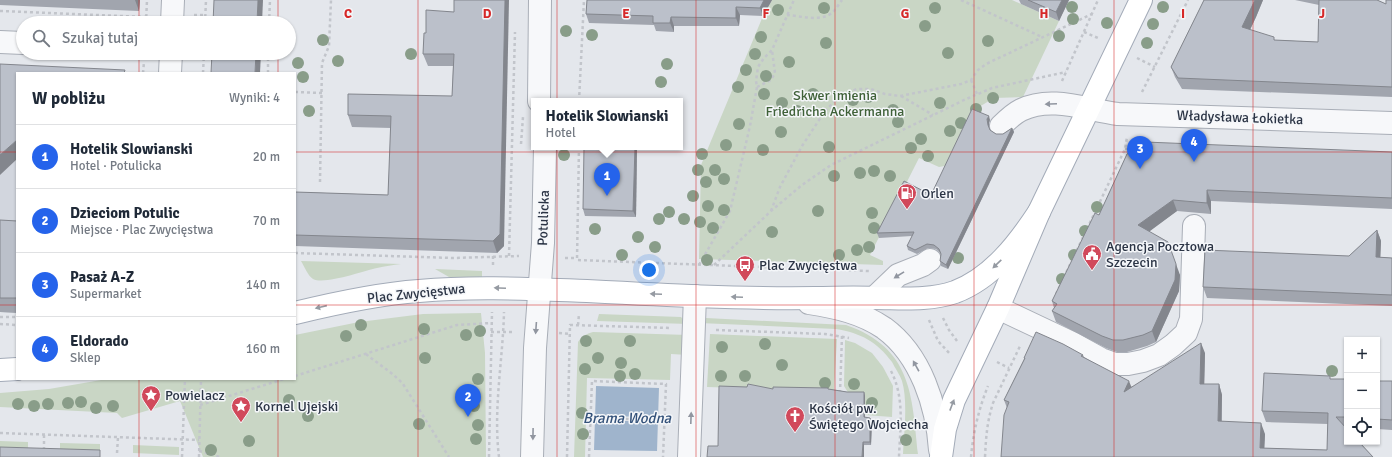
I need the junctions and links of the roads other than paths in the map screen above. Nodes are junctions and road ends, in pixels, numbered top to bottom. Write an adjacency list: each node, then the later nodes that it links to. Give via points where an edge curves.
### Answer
1 (173, 0): 4 (street)
2 (540, 0): 9 (street)
3 (1141, 0): 10 (main road)
4 (172, 16)
5 (0, 42): 6 (street)
6 (16, 43)
7 (171, 60): 8 (street)
8 (170, 72)
9 (539, 98)
10 (1089, 109): 11 (street, Władysława Łokietka, via 1118,114); 12 (street, Władysława Łokietka, one-way to 12, via 1053,103 1031,107 1021,110); 14 (main road)
11 (1392, 123)
12 (1001, 126)
13 (545, 150): 17 (street, Potulicka, via 543,244)
14 (1039, 212): 19 (main road, Plac Zwycięstwa, one-way to 19, via 999,263 986,275 964,288 929,298); 21 (main road, Plac Zwycięstwa)
15 (1194, 226): 21 (street, via 1191,319 1186,333 1159,355 1143,361 1115,364)
16 (930, 260): 19 (street, one-way to 19, via 892,279)
17 (539, 289): 18 (main road, Plac Zwycięstwa, one-way to 17); 22 (main road, Plac Zwycięstwa, one-way to 22, via 417,291 348,301); 25 (street, one-way to 25)
18 (695, 296): 20 (main road, Plac Zwycięstwa, one-way to 18); 26 (street, one-way to 18)
19 (874, 298): 20 (main road, Plac Zwycięstwa)
20 (776, 299): 27 (street, Plac Zwycięstwa, one-way to 20, via 935,413 924,382 908,352 892,335 849,311)
21 (998, 308): 27 (main road, Plac Zwycięstwa, one-way to 21, via 950,410)
22 (296, 313)
23 (16, 369): 24 (main road)
24 (0, 370)
25 (532, 457)
26 (689, 457)
27 (941, 457)

